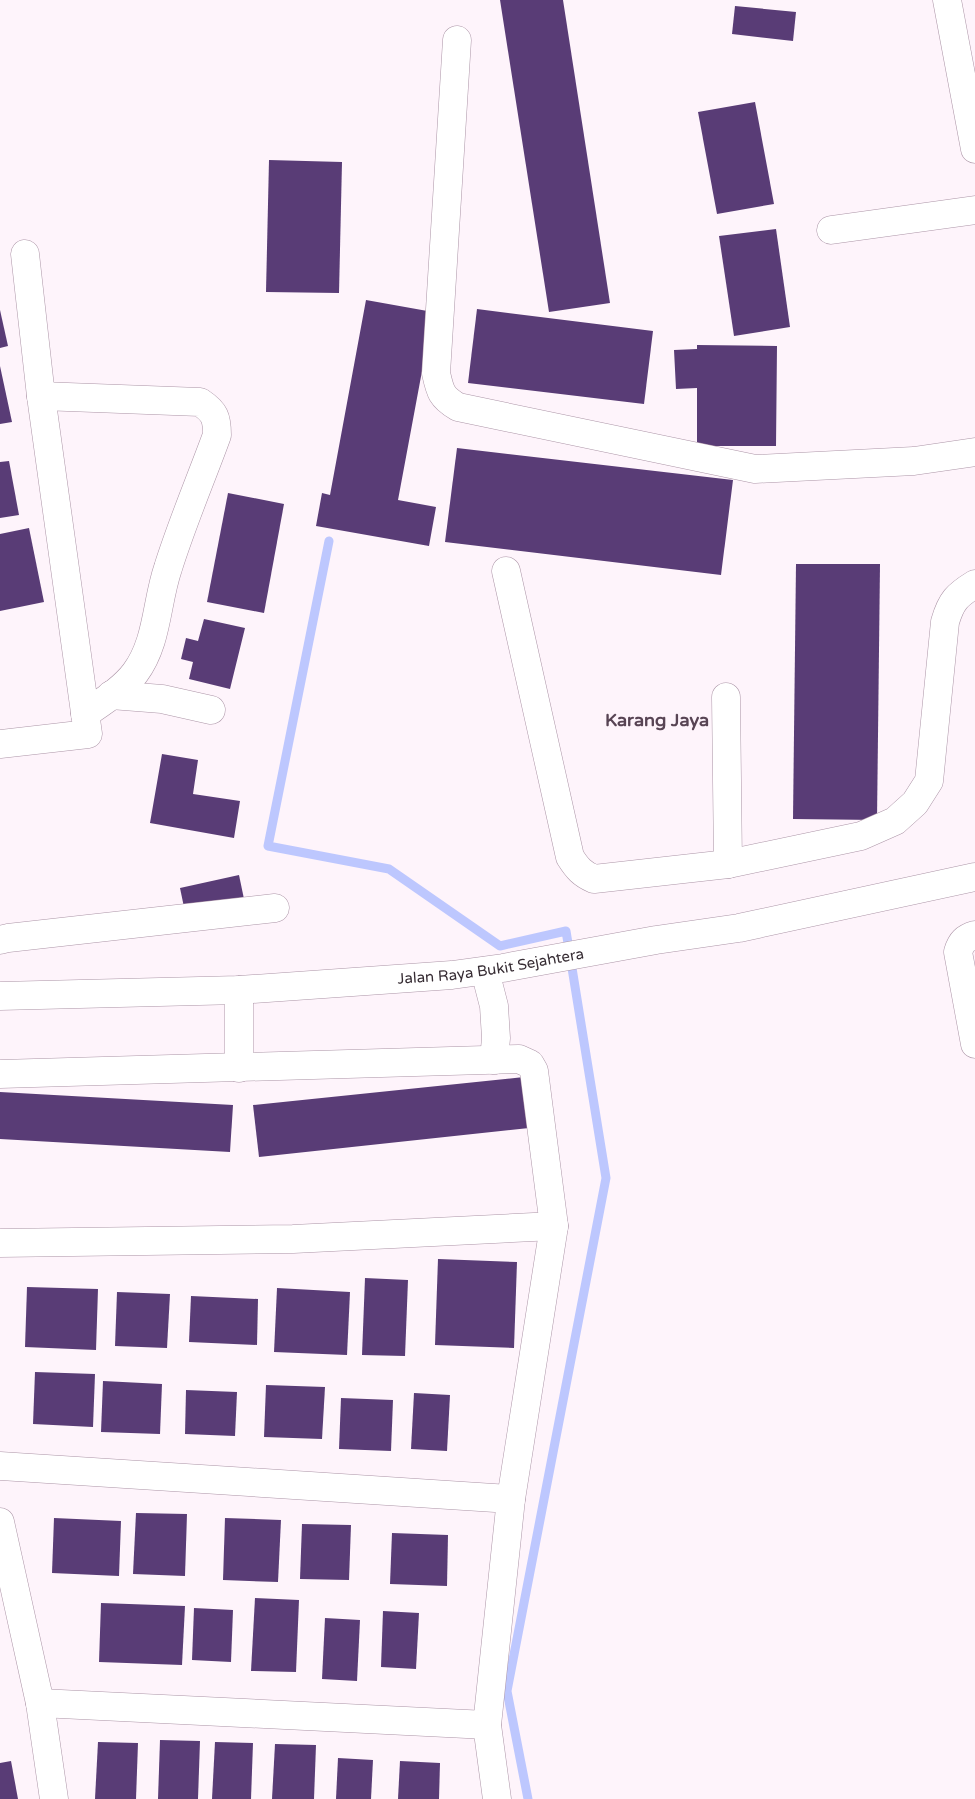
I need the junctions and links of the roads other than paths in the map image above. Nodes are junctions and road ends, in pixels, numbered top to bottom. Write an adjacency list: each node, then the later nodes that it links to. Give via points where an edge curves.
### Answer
1 (947, 0): 3 (main road)
2 (457, 40): 8 (main road, via 436,373 446,400 458,407 755,469 914,461)
3 (975, 149)
4 (975, 210): 5 (main road)
5 (831, 230)
6 (25, 254): 7 (main road)
7 (41, 396): 11 (main road, via 200,402 211,409 217,420 217,435 167,570 145,656 134,673); 14 (main road)
8 (975, 452)
9 (506, 571): 16 (main road, via 570,857 576,867 594,879)
10 (975, 584): 16 (main road, via 960,593 950,606 945,622 929,781 915,803 895,821 861,836)
11 (111, 695): 13 (main road, via 162,699); 14 (main road)
12 (726, 697): 16 (main road)
13 (212, 710)
14 (85, 714): 15 (main road, via 88,734)
15 (0, 744)
16 (728, 864)
17 (975, 877): 21 (main road, Jalan Raya Bukit Sejahtera, via 739,928)
18 (275, 908): 20 (main road)
19 (975, 935): 24 (main road, via 960,944 958,952)
20 (0, 940)
21 (494, 970): 22 (main road, Jalan Raya Bukit Sejahtera); 25 (main road)
22 (239, 990): 23 (main road, Jalan Raya Bukit Sejahtera); 26 (main road)
23 (0, 996)
24 (975, 1044)
25 (494, 1060): 26 (main road); 28 (main road, via 520,1059 530,1064 534,1071)
26 (239, 1068): 27 (main road)
27 (0, 1074)
28 (554, 1226): 29 (main road, via 293,1239); 31 (main road)
29 (0, 1243)
30 (0, 1466): 31 (main road)
31 (511, 1499): 34 (main road)
32 (0, 1522): 33 (main road)
33 (40, 1703): 34 (main road); 35 (main road)
34 (487, 1725): 36 (main road)
35 (54, 1799)
36 (497, 1799)

